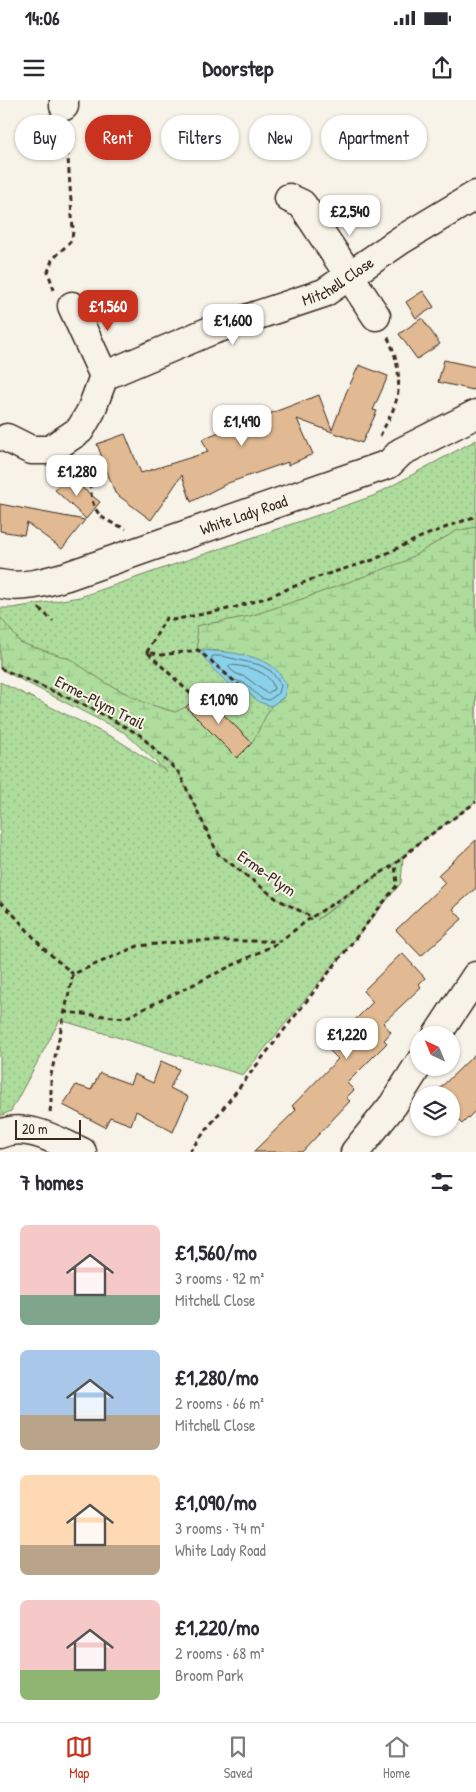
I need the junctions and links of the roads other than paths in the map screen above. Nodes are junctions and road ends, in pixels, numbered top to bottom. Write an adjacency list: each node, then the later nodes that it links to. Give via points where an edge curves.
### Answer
1 (476, 195): 3 (street, Mitchell Close, via 400,240)
2 (289, 198): 3 (street, via 302,204)
3 (350, 276): 5 (street); 6 (street, Mitchell Close, via 324,293 210,331)
4 (72, 306): 6 (street)
5 (376, 316)
6 (104, 376): 8 (street, via 80,430 50,450 31,450)
7 (476, 414): 9 (street, White Lady Road, via 401,452 389,464 67,576 44,582)
8 (6, 438)
9 (0, 584)
10 (476, 976): 11 (street)
11 (443, 1026)
12 (411, 1076): 15 (street, via 393,1105)
13 (0, 1134): 14 (street, via 8,1130 37,1132)
14 (82, 1152)
15 (355, 1152)

